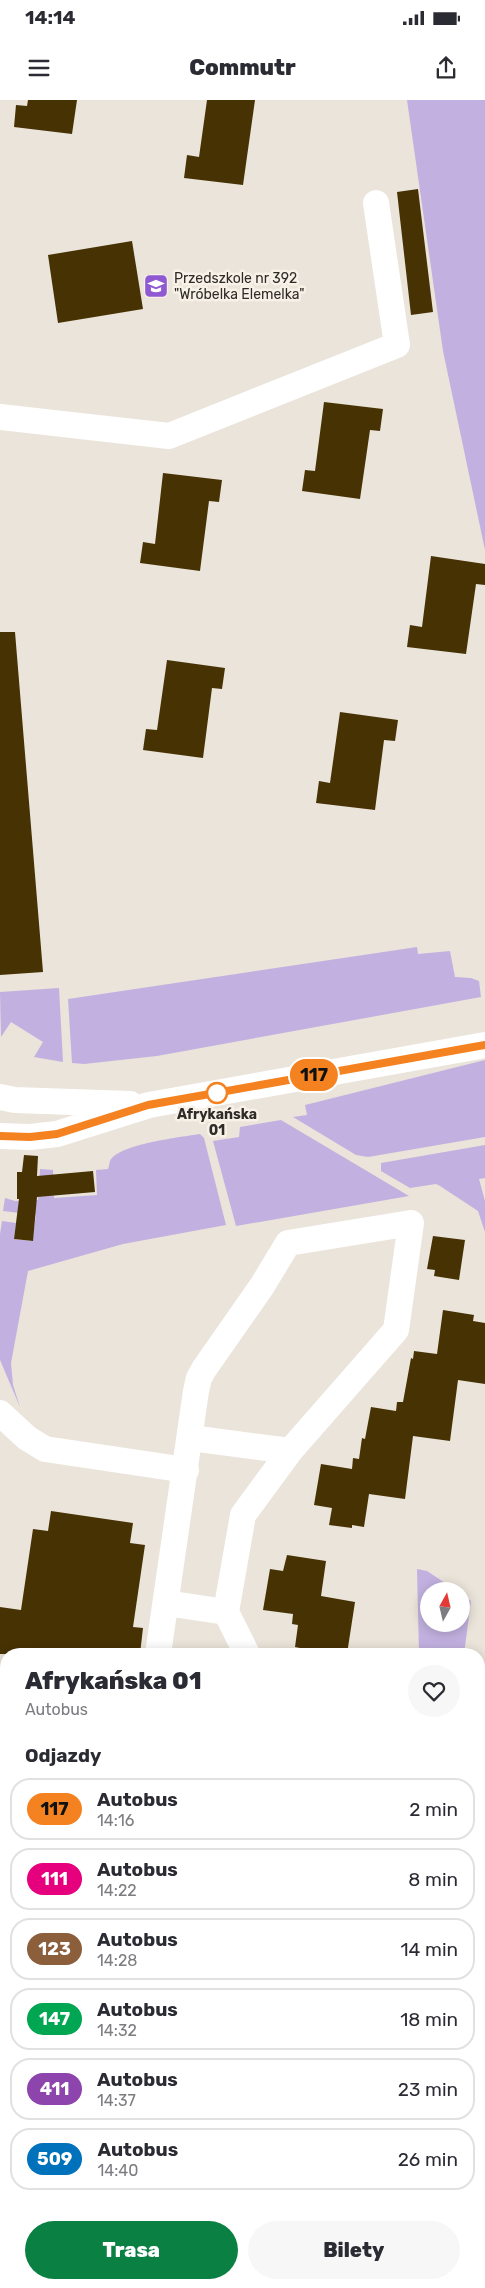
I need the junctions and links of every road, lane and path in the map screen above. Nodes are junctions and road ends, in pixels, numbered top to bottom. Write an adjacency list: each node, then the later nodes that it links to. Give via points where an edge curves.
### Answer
1 (376, 202): 2 (street, via 397,345 170,436)
2 (0, 417)
3 (485, 1045): 5 (street)
4 (0, 1097): 5 (street)
5 (148, 1105): 6 (street, via 57,1134)
6 (0, 1136)
7 (0, 1414): 10 (street, via 45,1449)
8 (191, 1438): 9 (street); 9 (street, via 199,1378 288,1243 411,1222 396,1330); 10 (street)
9 (290, 1451): 12 (street, via 243,1514)
10 (186, 1470): 11 (street)
11 (166, 1603): 12 (street); 13 (street)
12 (226, 1612): 14 (street)
13 (159, 1648)
14 (244, 1648)

